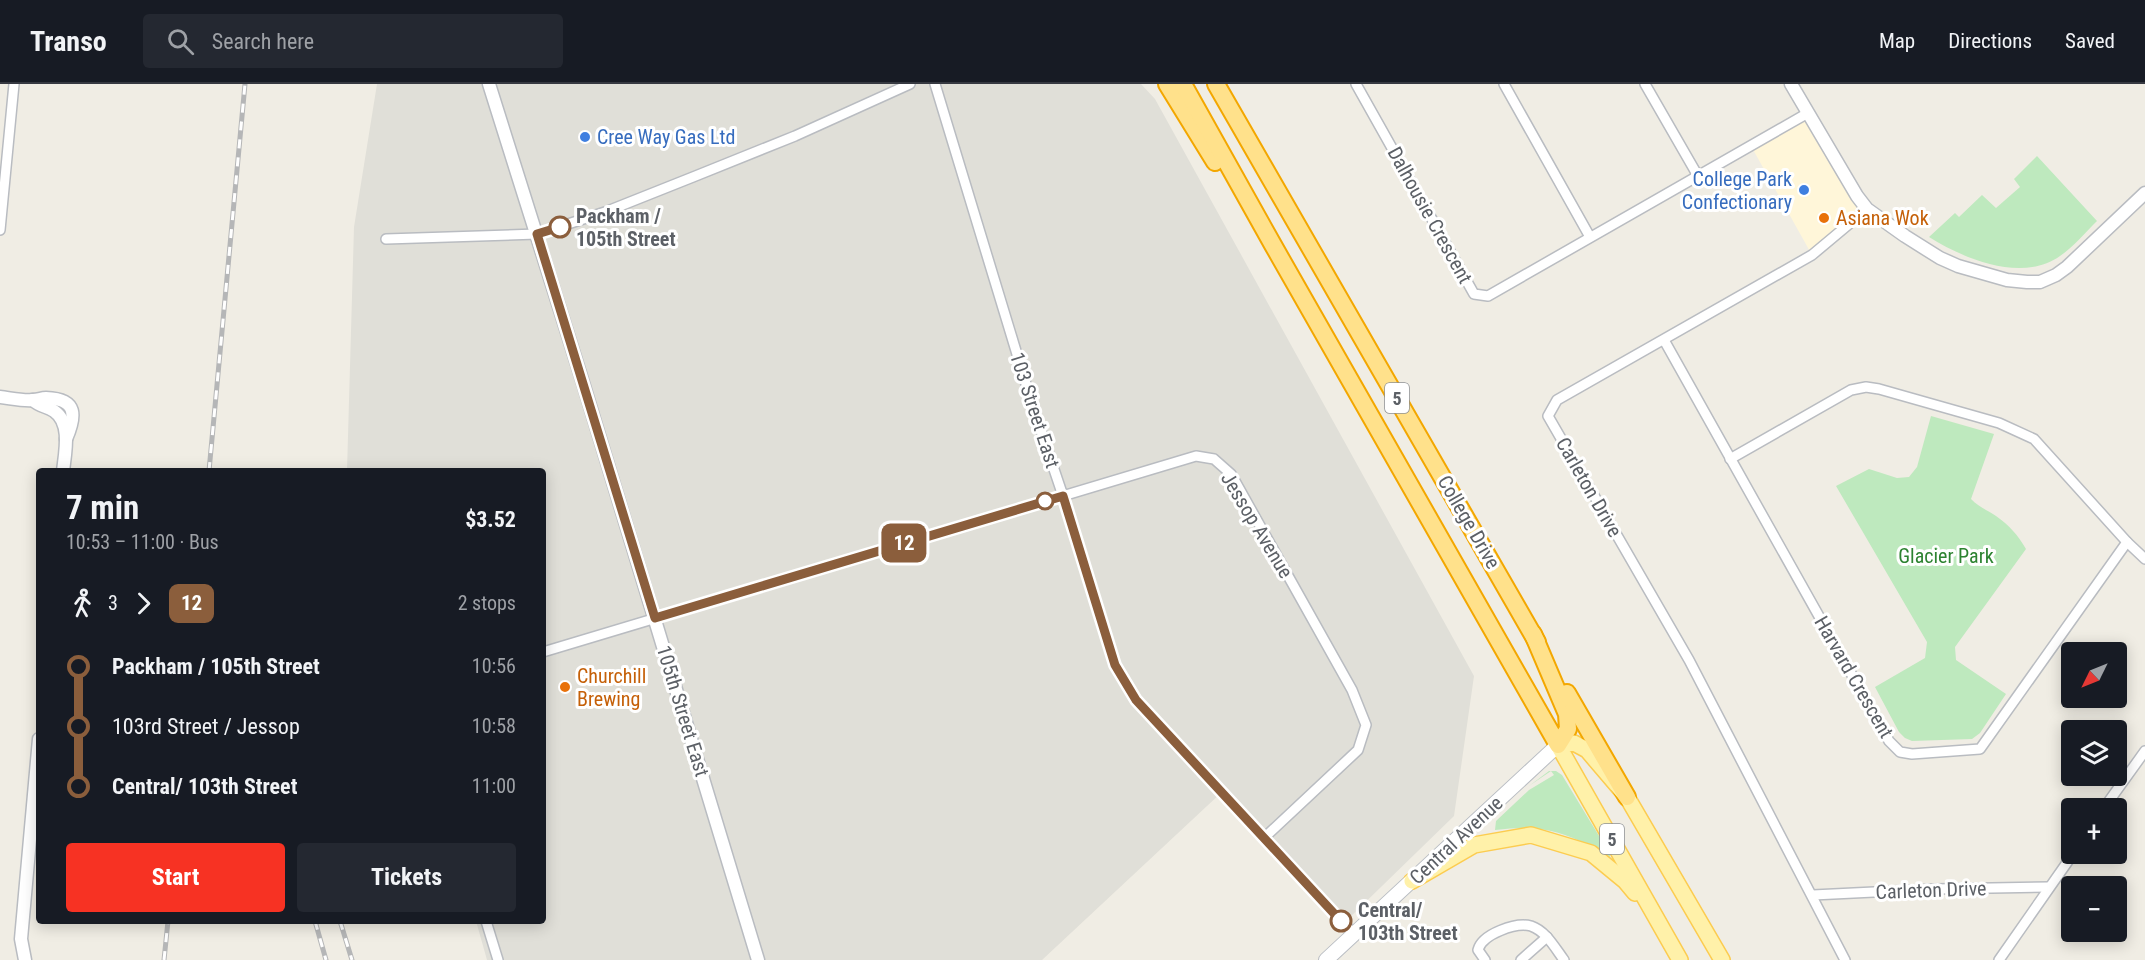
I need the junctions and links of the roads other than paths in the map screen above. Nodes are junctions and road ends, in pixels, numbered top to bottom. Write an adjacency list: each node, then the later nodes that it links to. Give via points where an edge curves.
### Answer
1 (14, 84): 14 (street)
2 (489, 84): 21 (street, 105th Street East)
3 (910, 84): 21 (street, via 693,177)
4 (935, 84): 29 (street, 103 Street East)
5 (1167, 84): 24 (highway, via 1253,224)
6 (1183, 84): 24 (highway, College Drive / 5)
7 (1216, 84): 16 (highway, College Drive / 5)
8 (1225, 84): 16 (highway)
9 (1356, 84): 22 (street, Dalhousie Crescent, via 1474,294 1488,296)
10 (1504, 84): 22 (street)
11 (1645, 84): 17 (street)
12 (1791, 84): 13 (street)
13 (1808, 113): 17 (street, Dalhousie Crescent); 19 (street)
14 (5, 126): 15 (street)
15 (4, 144): 20 (street)
16 (1261, 161): 33 (highway, College Drive / 5)
17 (1698, 176): 22 (street, Dalhousie Crescent)
18 (2145, 193): 19 (street, via 2067,267 2034,282 2007,280 1949,262)
19 (1867, 209): 25 (street, Carleton Drive, via 1812,255)
20 (0, 230)
21 (537, 234): 23 (street); 32 (street, 105th Street East)
22 (1590, 237)
23 (386, 239)
24 (1273, 245): 35 (highway, College Drive / 5)
25 (1664, 340): 27 (street, Harvard Crescent); 44 (street, Carleton Drive, via 1557,400 1548,416 1689,660)
26 (0, 397): 28 (street, via 33,400 55,411 63,420 66,439)
27 (1730, 459): 30 (street, via 1851,390 1879,389 1999,423 2034,439); 30 (street, Harvard Crescent, via 1889,741 1900,752 1980,749)
28 (63, 468)
29 (1063, 496): 32 (street, Jessop Avenue); 40 (street, 103 Street East, via 1115,665 1136,700); 40 (street, Jessop Avenue, via 1196,456 1214,459 1231,474 1352,690 1366,725 1358,750)
30 (2127, 542): 31 (street)
31 (2145, 559)
32 (655, 618): 34 (street, Jessop Avenue); 51 (street, 105th Street East)
33 (1533, 634): 35 (highway, via 1567,714 1568,729); 38 (highway, College Drive / 5)
34 (546, 651)
35 (1558, 745): 38 (main road, via 1574,743 1587,750); 42 (main road, Central Avenue); 47 (main road, College Drive / 5)
36 (2145, 751): 39 (street)
37 (36, 772): 49 (street, via 21,939)
38 (1627, 797): 57 (main road, College Drive / 5)
39 (2111, 798)
40 (1264, 837): 46 (street, 103 Street East)
41 (2066, 864): 43 (street)
42 (1412, 881): 46 (main road, Central Avenue); 47 (main road, via 1474,845 1531,835 1591,854 1625,880)
43 (2049, 887): 44 (street, Carleton Drive); 59 (street)
44 (1813, 896): 58 (street, Carleton Drive)
45 (487, 924): 50 (street)
46 (1354, 934): 52 (main road, Central Avenue)
47 (1666, 934): 56 (main road, College Drive / 5)
48 (1546, 936): 53 (street, via 1530,926 1490,934 1479,944 1478,950); 54 (street); 55 (street)
49 (25, 960)
50 (498, 960)
51 (758, 960)
52 (1326, 960)
53 (1485, 960)
54 (1521, 960)
55 (1564, 960)
56 (1680, 960)
57 (1722, 960)
58 (1845, 960)
59 (2000, 960)

